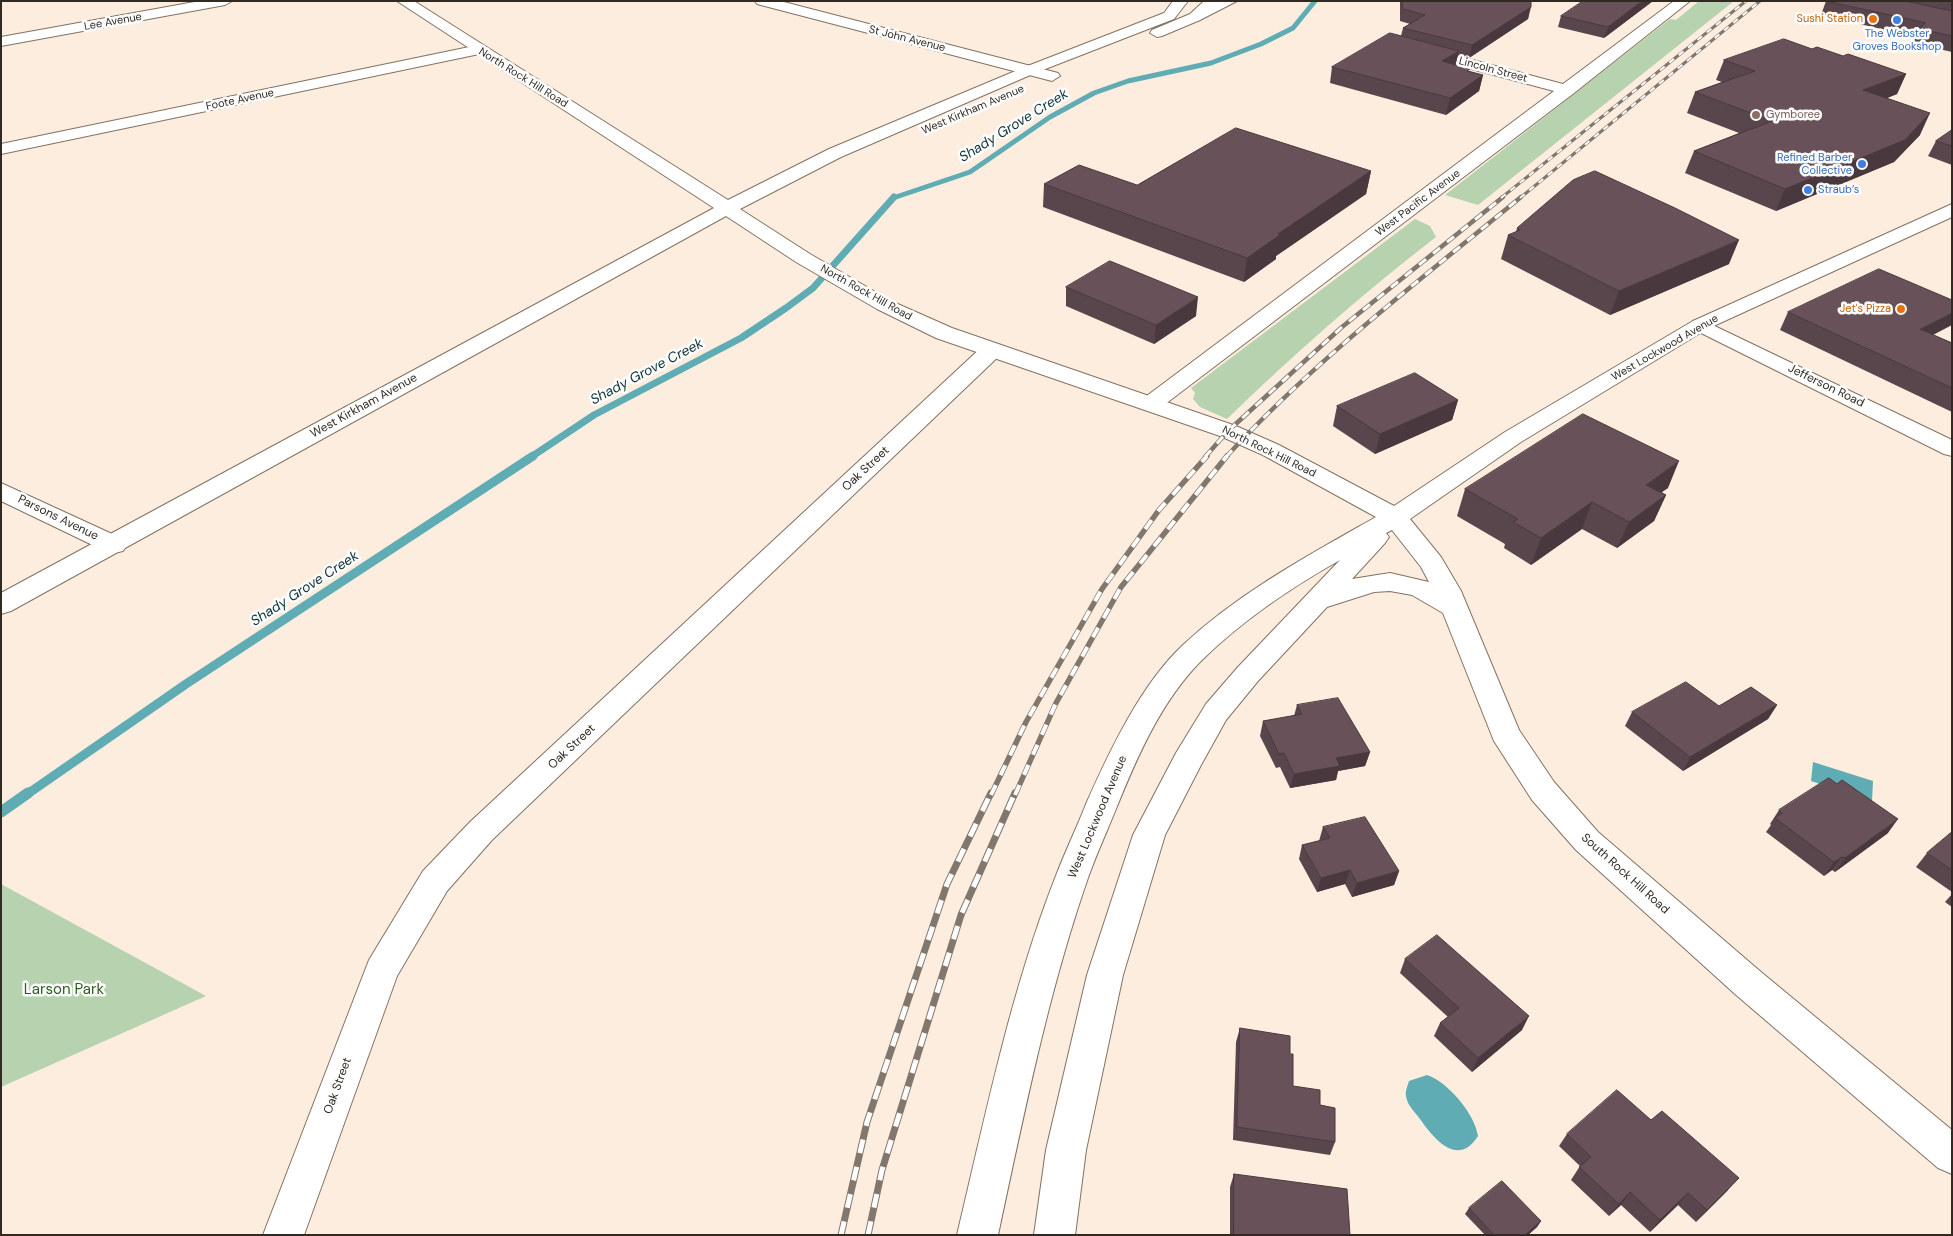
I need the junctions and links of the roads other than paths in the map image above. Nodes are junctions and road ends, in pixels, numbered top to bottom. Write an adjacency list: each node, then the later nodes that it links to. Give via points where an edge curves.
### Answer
1 (225, 1): 9 (street, Lee Avenue)
2 (404, 1): 11 (street, North Rock Hill Road)
3 (762, 1): 12 (street, St John Avenue)
4 (1181, 1): 12 (street, West Kirkham Avenue, via 1170,16)
5 (1213, 1): 8 (street, West Kirkham Avenue)
6 (1230, 1): 8 (street)
7 (1683, 1): 14 (street, West Pacific Avenue)
8 (1195, 17): 13 (street, West Kirkham Avenue)
9 (1, 42)
10 (1408, 48): 14 (street, Lincoln Street)
11 (479, 50): 15 (street, Foote Avenue); 16 (street, North Rock Hill Road)
12 (1030, 70): 13 (street, St John Avenue); 16 (street, West Kirkham Avenue, via 835,153)
13 (1052, 76): 16 (street, West Kirkham Avenue, via 852,162)
14 (1568, 90): 20 (street, West Pacific Avenue)
15 (1, 149)
16 (727, 208): 19 (street, North Rock Hill Road, via 802,258 912,319); 24 (street, West Kirkham Avenue)
17 (1952, 210): 18 (street, West Lockwood Avenue)
18 (1700, 325): 21 (street, Jefferson Road); 23 (street, West Lockwood Avenue, via 1513,437)
19 (992, 350): 20 (street, North Rock Hill Road); 29 (street, Oak Street, via 481,832 434,881 381,971)
20 (1152, 404): 23 (street, North Rock Hill Road, via 1271,450)
21 (1952, 449)
22 (1, 491): 24 (street, Parsons Avenue)
23 (1395, 516): 25 (street, West Lockwood Avenue); 27 (street, South Rock Hill Road, via 1432,563); 30 (street, West Lockwood Avenue, via 1300,571 1192,653 1161,691 1121,759 1073,874 1046,957 1017,1062)
24 (114, 545): 26 (street, West Kirkham Avenue)
25 (1317, 601): 27 (street, via 1344,589 1373,582 1395,582 1428,590); 31 (street, West Lockwood Avenue, via 1216,712 1149,835 1105,975 1066,1150)
26 (1, 605)
27 (1455, 608): 28 (street, South Rock Hill Road, via 1505,733 1543,791 1587,841)
28 (1952, 1155)
29 (283, 1235)
30 (977, 1235)
31 (1054, 1235)

